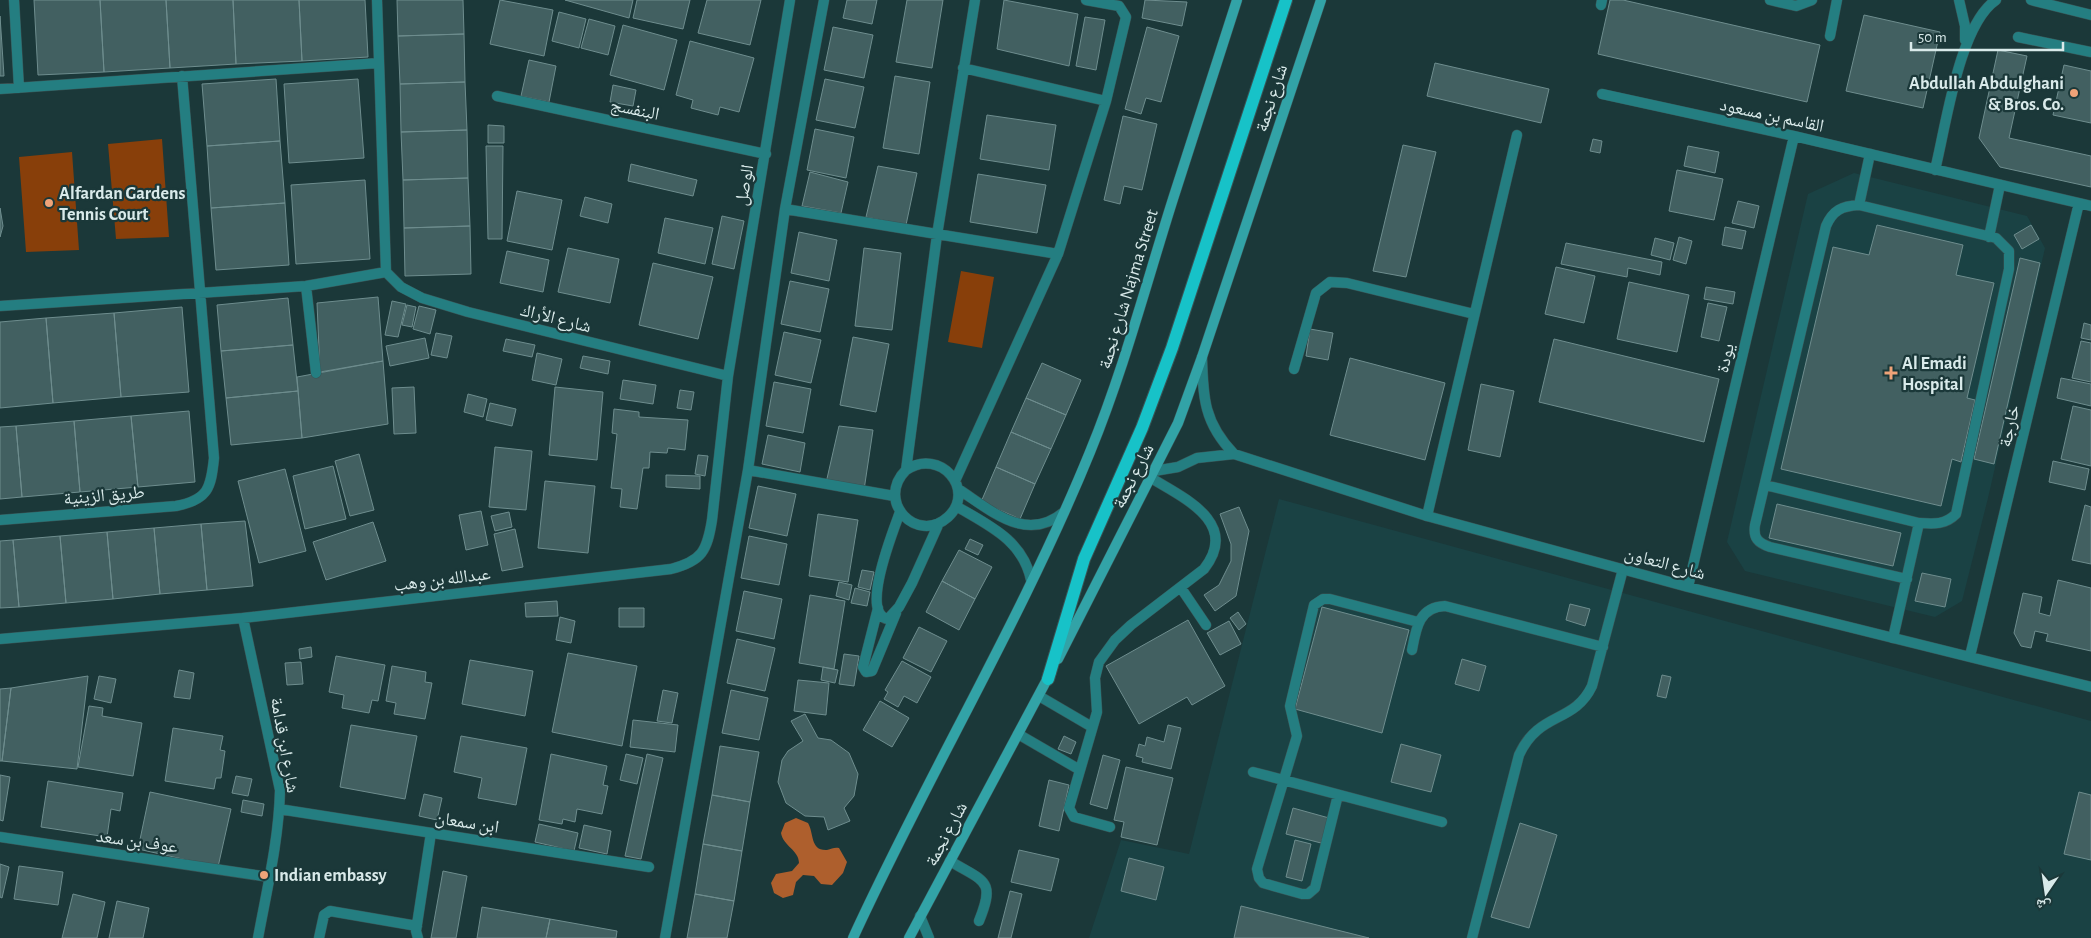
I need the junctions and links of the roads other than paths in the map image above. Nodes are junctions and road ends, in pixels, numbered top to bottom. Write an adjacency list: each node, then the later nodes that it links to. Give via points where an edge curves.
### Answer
1 (14, 0): 24 (street)
2 (378, 0): 21 (street)
3 (790, 0): 31 (street, الوصل)
4 (824, 0): 38 (street)
5 (975, 0): 22 (street)
6 (1086, 0): 28 (street, via 1119,6 1126,17)
7 (1238, 0): 60 (main road, شارع نجمة Najma Street, via 1173,198 1118,381)
8 (1286, 0): 80 (main road, via 1172,348 1142,428 1084,559)
9 (1321, 0): 47 (main road, شارع نجمة)
10 (1770, 0): 11 (street, via 1796,6)
11 (1812, 0)
12 (1837, 0): 17 (street)
13 (1959, 0): 19 (street, via 1965,26)
14 (1996, 0): 19 (street, via 1981,15)
15 (2031, 0): 16 (street)
16 (2091, 15)
17 (1830, 36)
18 (2018, 37): 20 (street)
19 (1965, 46): 33 (street)
20 (2091, 52)
21 (379, 63): 23 (street); 42 (street)
22 (963, 68): 28 (street); 39 (street)
23 (182, 76): 24 (street); 44 (street)
24 (19, 88): 25 (street)
25 (0, 89)
26 (1602, 94): 30 (street, القاسم بن مسعود)
27 (497, 96): 31 (street, البنفسج)
28 (1106, 101): 41 (street)
29 (1517, 135): 46 (street)
30 (1794, 136): 32 (street, القاسم بن مسعود); 68 (street, يودة)
31 (766, 154): 50 (street, الوصل)
32 (1870, 154): 33 (street, القاسم بن مسعود); 36 (street)
33 (1935, 170): 34 (street, القاسم بن مسعود)
34 (2000, 185): 35 (street, القاسم بن مسعود); 40 (street)
35 (2078, 203): 37 (street, القاسم بن مسعود); 79 (street, خارجة)
36 (1859, 205): 40 (street); 56 (street, via 1844,206 1826,226)
37 (2091, 206)
38 (785, 209): 39 (street); 52 (street)
39 (937, 235): 41 (street); 53 (street)
40 (1989, 237): 64 (street, via 1996,238 2010,251 2009,269 1959,506 1950,520 1941,524)
41 (1058, 254): 55 (street)
42 (386, 272): 43 (street); 50 (street, شارع الأراك, via 401,287 422,298 459,310)
43 (306, 286): 44 (street); 49 (street)
44 (200, 293): 45 (street); 62 (street, طريق الزينية, via 214,458 207,493 193,502 176,506)
45 (0, 306)
46 (1474, 314): 48 (street, via 1348,282 1330,282 1316,293); 61 (street)
47 (1202, 357): 51 (street, via 1206,408 1221,440); 54 (main road, شارع نجمة, via 1178,423)
48 (1294, 369)
49 (316, 373)
50 (728, 376): 72 (street, عبدالله بن وهب, via 709,538 702,554 689,565)
51 (1234, 454): 54 (street, شارع التعاون, via 1198,458); 61 (street, شارع التعاون)
52 (748, 470): 57 (street); 104 (street)
53 (906, 470): 55 (street, via 913,465 929,463 945,468); 57 (street, via 896,484)
54 (1153, 474): 69 (street, via 1200,510 1214,528 1211,560); 80 (main road, شارع نجمة)
55 (956, 485): 58 (street); 60 (street, via 1017,524 1038,526)
56 (1764, 485): 64 (street); 66 (street, via 1754,530 1763,544)
57 (894, 496): 59 (street)
58 (956, 506): 63 (street); 67 (street, via 1012,543 1025,560)
59 (900, 512): 63 (street, via 917,524); 70 (street, via 879,576)
60 (1064, 512): 67 (main road, شارع نجمة Najma Street)
61 (1427, 516): 65 (street, شارع التعاون)
62 (0, 520)
63 (939, 523): 71 (street)
64 (1919, 524): 66 (street)
65 (1623, 569): 68 (street, شارع التعاون); 77 (street)
66 (1907, 579): 75 (street)
67 (1031, 580): 105 (main road)
68 (1688, 587): 75 (street, شارع التعاون)
69 (1181, 588): 74 (street); 83 (street, via 1131,625 1099,662 1095,678 1098,704)
70 (878, 607): 71 (street, via 879,616 888,619); 71 (street, via 863,667 868,672 874,668)
71 (899, 607)
72 (243, 618): 76 (street, عبدالله بن وهب); 89 (street, شارع ابن قدامة, via 280,790)
73 (1418, 622): 77 (street, via 1430,610 1445,606); 78 (street); 87 (street, via 1330,599 1314,605 1290,706 1297,736)
74 (1206, 625)
75 (1893, 638): 79 (street, شارع التعاون)
76 (0, 639)
77 (1603, 647): 107 (street, via 1588,696 1571,712 1539,727 1530,735 1519,755)
78 (1412, 650)
79 (1970, 656): 81 (street, شارع التعاون)
80 (1048, 679): 82 (main road, شارع نجمة)
81 (2091, 687)
82 (1039, 696): 83 (street); 84 (main road, شارع نجمة)
83 (1092, 728): 85 (street)
84 (1018, 734): 85 (street); 94 (main road, شارع نجمة)
85 (1080, 770): 91 (street, via 1069,808 1071,813 1078,819)
86 (1253, 772): 87 (street)
87 (1283, 780): 88 (street); 88 (street, via 1258,869 1259,878 1269,886 1302,894 1308,894 1315,888)
88 (1338, 795): 90 (street)
89 (279, 809): 92 (street, ابن سمعان); 96 (street, شارع ابن قدامة)
90 (1442, 822)
91 (1110, 827)
92 (431, 833): 95 (street, ابن سمعان); 99 (street)
93 (0, 837): 96 (street, عوف بن سعد)
94 (950, 861): 97 (main road, شارع نجمة); 98 (street, via 986,888 988,899)
95 (649, 867)
96 (270, 877): 101 (street, شارع ابن قدامة)
97 (920, 916): 100 (street); 106 (main road, شارع نجمة)
98 (979, 921)
99 (417, 926): 102 (street, via 330,911 324,915); 103 (street)
100 (927, 937)
101 (258, 938)
102 (319, 938)
103 (418, 938)
104 (666, 938)
105 (853, 938)
106 (909, 938)
107 (1472, 938)

